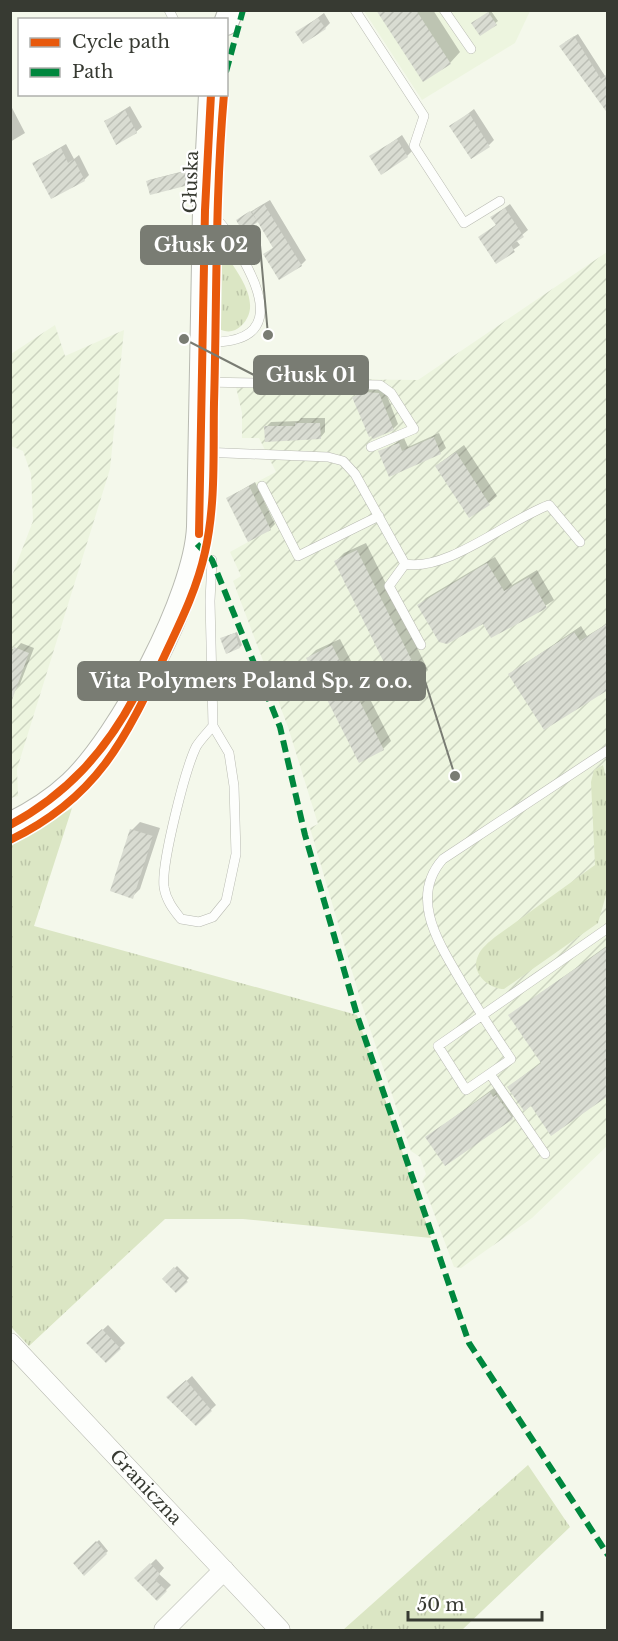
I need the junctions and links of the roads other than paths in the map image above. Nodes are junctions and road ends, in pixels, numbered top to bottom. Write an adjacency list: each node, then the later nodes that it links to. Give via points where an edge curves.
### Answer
1 (355, 10): 5 (lane, via 424,116 414,146 464,224)
2 (444, 10): 3 (lane)
3 (471, 49)
4 (211, 96): 6 (street, Głuska)
5 (500, 201)
6 (205, 210): 7 (street, Głuska); 7 (lane, via 216,218 250,270 261,312 254,328 241,340)
7 (202, 342): 8 (street, Głuska)
8 (202, 382): 9 (lane, via 380,385 391,393 414,429); 10 (street, Głuska)
9 (371, 447)
10 (201, 452): 12 (lane, via 328,457 343,461); 19 (street, Głuska, via 199,536 193,561 173,617 141,685 115,730 84,770 57,796)
11 (262, 486): 12 (lane, via 298,556)
12 (379, 516): 15 (lane)
13 (580, 542): 15 (lane, via 549,505 525,514 468,549 420,566)
14 (212, 560): 17 (lane)
15 (405, 564): 16 (lane, via 389,586)
16 (421, 645)
17 (213, 726): 17 (lane, via 229,753 236,854 226,901 213,917 199,922 181,919 170,905 163,874 196,747)
18 (608, 750): 21 (lane, via 443,859 433,874 427,898 431,927)
19 (10, 825)
20 (608, 928): 21 (lane)
21 (482, 1016): 22 (lane, via 511,1059); 22 (lane, via 438,1046 466,1089)
22 (490, 1074): 23 (lane)
23 (545, 1154)
24 (10, 1343): 25 (street, Graniczna)
25 (224, 1570): 26 (street); 27 (street, Graniczna)
26 (164, 1630)
27 (280, 1630)

